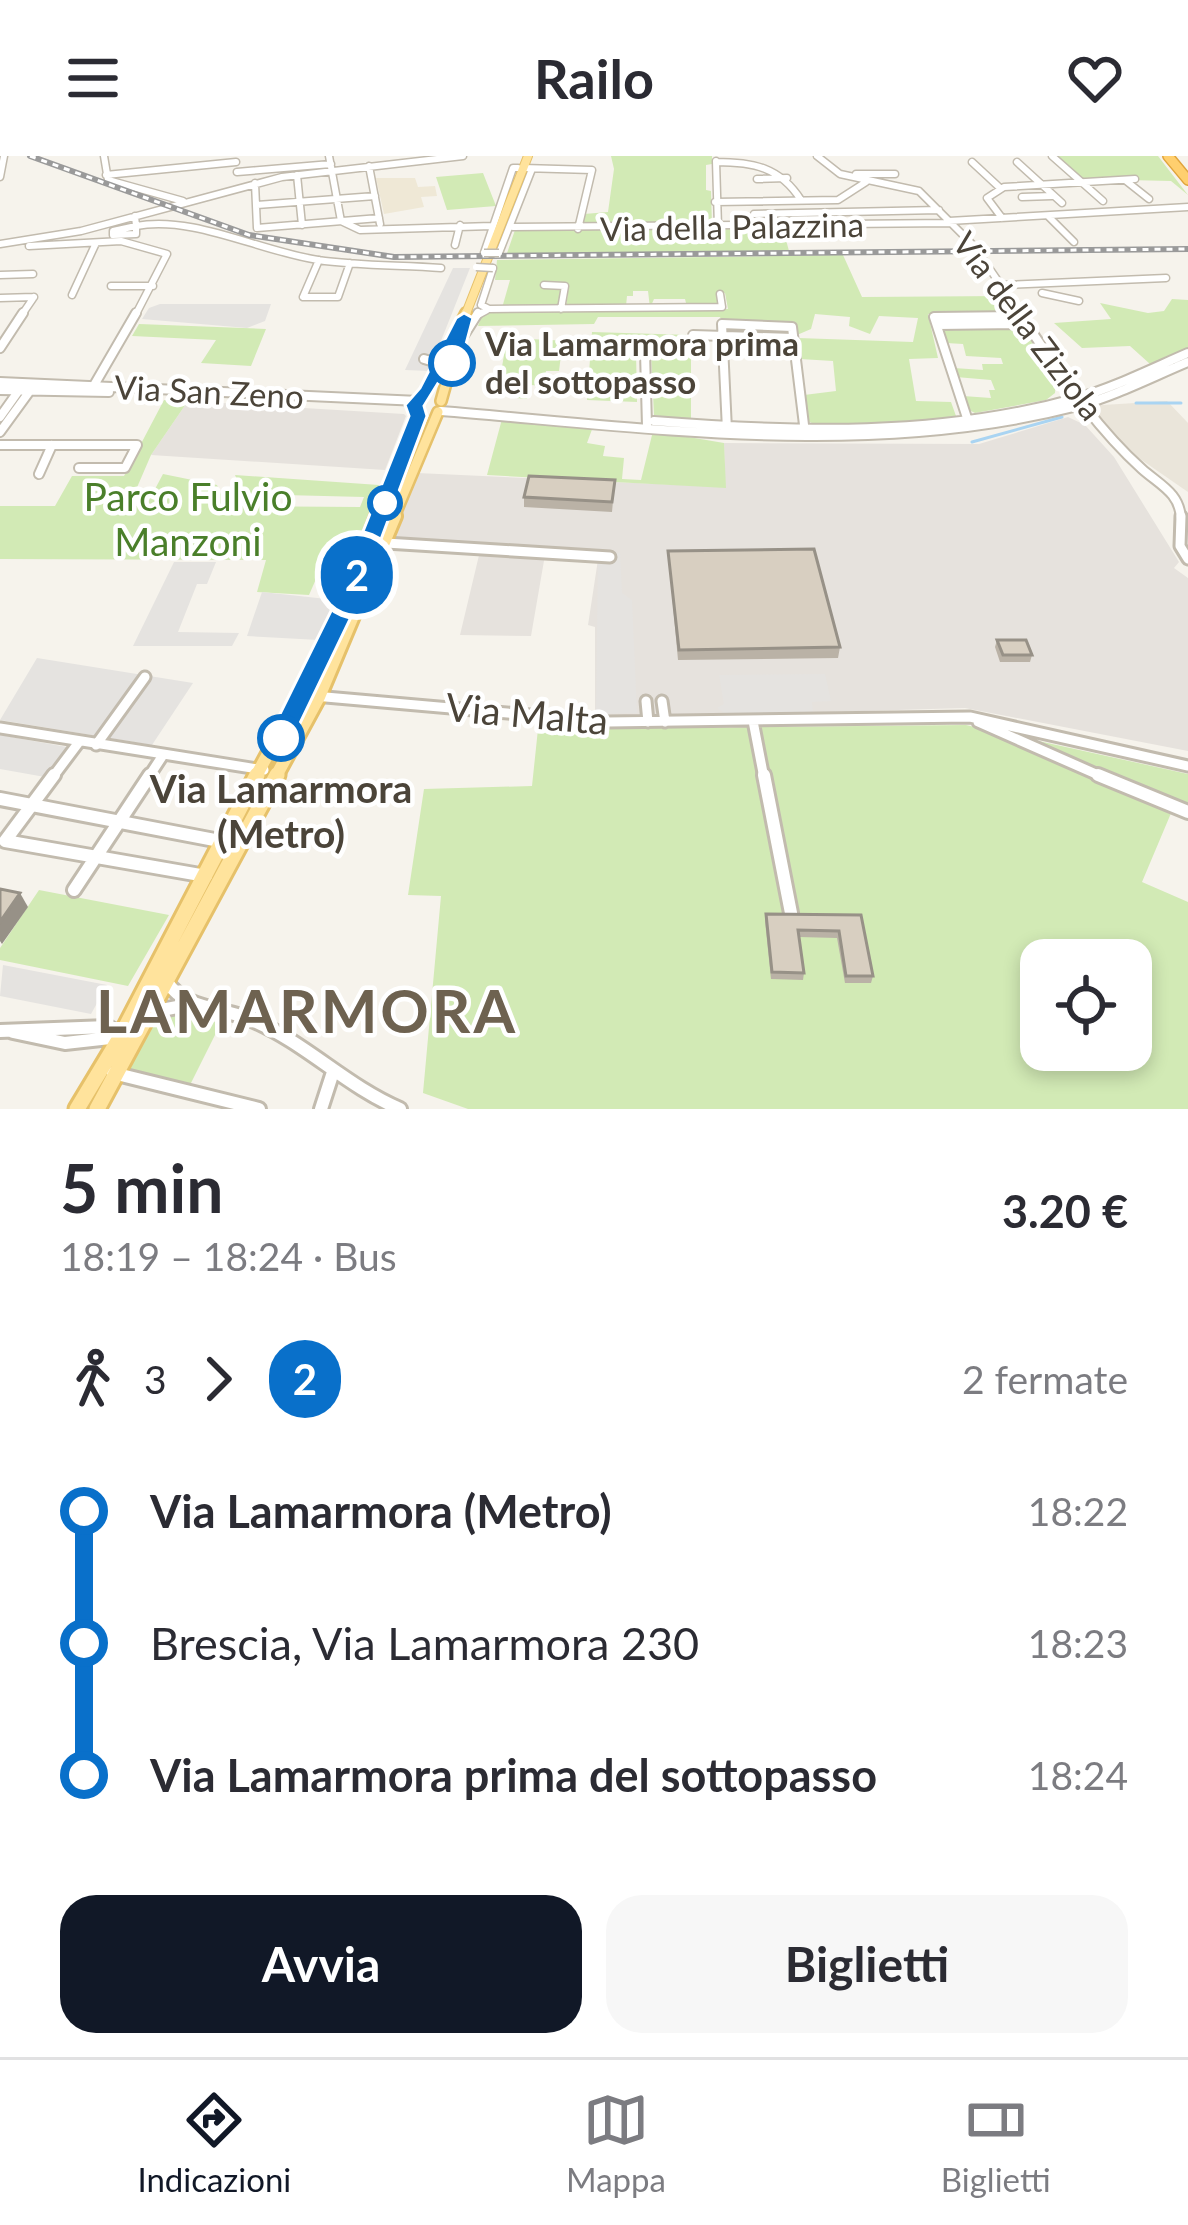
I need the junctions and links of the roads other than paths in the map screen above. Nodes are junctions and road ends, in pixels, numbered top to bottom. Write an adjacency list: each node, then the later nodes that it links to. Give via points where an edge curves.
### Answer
1 (4, 156): 26 (street)
2 (104, 156): 25 (street)
3 (141, 156): 21 (street)
4 (181, 156): 20 (street)
5 (464, 156): 13 (street)
6 (525, 156): 19 (main road)
7 (818, 156): 32 (street, Via della Ziziola)
8 (1052, 156): 33 (street)
9 (1168, 156): 31 (highway)
10 (1179, 156): 18 (highway)
11 (235, 159): 20 (street); 22 (street)
12 (716, 159): 27 (street, via 757,162); 48 (street)
13 (393, 160): 17 (street)
14 (972, 162): 37 (street)
15 (1017, 162): 35 (street)
16 (332, 163): 17 (street); 22 (street); 24 (street); 41 (street)
17 (369, 166): 38 (street)
18 (1188, 167)
19 (525, 168): 63 (street); 66 (street, via 592,170); 68 (main road)
20 (180, 170): 21 (street)
21 (138, 172): 25 (street)
22 (237, 172): 36 (street)
23 (895, 174): 32 (street, Via della Ziziola)
24 (297, 175): 34 (street); 47 (street)
25 (106, 176): 44 (street)
26 (0, 177)
27 (788, 178): 28 (street); 43 (street)
28 (757, 179)
29 (1125, 179): 30 (street); 33 (street); 42 (street)
30 (1135, 179)
31 (1188, 179)
32 (866, 181): 43 (street, via 838,200); 52 (street, Via della Ziziola, via 919,191)
33 (1080, 182): 35 (street); 46 (street)
34 (255, 183): 36 (street); 50 (street)
35 (1041, 184): 37 (street); 39 (street)
36 (240, 187): 44 (street)
37 (1000, 188): 56 (street, via 987,198)
38 (375, 196): 41 (street); 55 (street)
39 (1053, 196): 40 (street); 49 (street)
40 (1022, 197)
41 (338, 199): 47 (street); 58 (street)
42 (1149, 199)
43 (801, 200): 45 (street)
44 (184, 201): 57 (street)
45 (749, 201): 48 (street); 53 (street)
46 (1102, 201)
47 (300, 202): 50 (street); 60 (street)
48 (715, 202): 64 (street)
49 (1062, 203)
50 (257, 205): 60 (street, via 257,228)
51 (1188, 207): 54 (street, Via della Palazzina)
52 (939, 210): 53 (street); 59 (street, Via della Ziziola)
53 (754, 214): 65 (street)
54 (1047, 216): 56 (street, Via della Palazzina); 72 (street)
55 (379, 218): 58 (street); 67 (street)
56 (1002, 218): 59 (street, Via della Palazzina)
57 (137, 220): 71 (street); 78 (street, via 168,220)
58 (341, 221): 60 (street); 67 (street)
59 (951, 222): 65 (street, Via della Palazzina); 87 (street, Via della Ziziola)
60 (302, 225)
61 (460, 225): 62 (street); 68 (street); 77 (street)
62 (404, 227): 67 (street); 76 (street)
63 (513, 227): 66 (street, Via della Palazzina); 68 (street, bridge, via 499,253 484,253)
64 (718, 227): 65 (street, Via della Palazzina); 66 (street, Via della Palazzina)
65 (758, 227)
66 (578, 229)
67 (380, 230)
68 (494, 231): 98 (main road)
69 (22, 232): 70 (street)
70 (22, 242): 71 (street); 73 (street)
71 (48, 242): 73 (street); 74 (street)
72 (1074, 242)
73 (12, 243): 75 (street)
74 (96, 243): 89 (street, via 161,248 167,261); 92 (street)
75 (0, 244)
76 (401, 244)
77 (455, 245)
78 (319, 260): 79 (street); 79 (street, via 303,297 338,297)
79 (350, 262): 81 (street)
80 (476, 267): 96 (street, bridge, via 493,268 482,304)
81 (441, 268)
82 (33, 274): 83 (street)
83 (0, 275)
84 (1166, 278): 85 (street)
85 (1056, 283): 87 (street); 94 (street)
86 (544, 285): 97 (street, via 565,286)
87 (1004, 285): 99 (street, Via della Ziziola)
88 (111, 286): 89 (street)
89 (153, 286): 111 (street)
90 (1042, 292): 94 (street)
91 (720, 294): 97 (street, via 722,307)
92 (72, 295)
93 (0, 298): 104 (street, via 34,297)
94 (1059, 298): 95 (street)
95 (1079, 301)
96 (489, 309): 97 (street); 103 (street)
97 (561, 309)
98 (464, 318): 103 (main road); 114 (main road)
99 (1026, 320): 108 (street, Via della Ziziola); 120 (street, via 934,317)
100 (692, 335): 101 (street)
101 (722, 337): 102 (street); 102 (street, via 722,324 792,326); 121 (street)
102 (793, 338): 123 (street)
103 (461, 340): 115 (main road)
104 (0, 348)
105 (645, 352): 119 (street)
106 (1188, 352): 112 (street)
107 (1188, 362): 113 (street)
108 (1067, 383): 112 (street); 113 (street, Via della Ziziola)
109 (0, 386): 110 (street, Via San Zeno)
110 (25, 386): 111 (street, Via San Zeno); 116 (street); 122 (street)
111 (93, 388): 114 (street, Via San Zeno)
112 (1104, 388): 113 (street)
113 (1080, 402): 117 (street); 118 (street, Via della Ziziola); 120 (street)
114 (418, 406): 115 (main road); 130 (main road)
115 (441, 406): 119 (street); 130 (main road)
116 (0, 417)
117 (1025, 418): 118 (street, via 1066,412); 120 (street)
118 (1096, 419): 128 (street, Via della Ziziola)
119 (648, 423): 121 (street)
120 (970, 425): 123 (street)
121 (727, 431): 123 (street)
122 (0, 432)
123 (805, 435)
124 (0, 445): 125 (street)
125 (52, 445): 126 (street); 127 (street)
126 (92, 445): 126 (street, via 104,445 137,445 125,468 79,468)
127 (39, 474)
128 (1174, 494): 129 (street); 132 (street)
129 (1188, 494)
130 (376, 543): 131 (street); 134 (main road)
131 (610, 557)
132 (1188, 560)
133 (145, 677): 143 (street)
134 (311, 696): 138 (street, Via Malta); 146 (main road); 156 (main road)
135 (646, 701): 138 (street)
136 (662, 701): 139 (street)
137 (970, 717): 141 (street, Via Malta); 145 (street, Via Malta); 149 (street, Via Malta)
138 (648, 722): 139 (street, Via Malta)
139 (665, 722): 141 (street, Via Malta)
140 (0, 728): 142 (street)
141 (754, 729): 155 (street)
142 (79, 742): 143 (street); 148 (street)
143 (96, 745): 144 (street)
144 (163, 755): 146 (street); 150 (street)
145 (1188, 766)
146 (263, 770): 151 (main road)
147 (0, 800): 148 (street)
148 (32, 806): 150 (street); 152 (street, via 5,841)
149 (1188, 812)
150 (117, 823): 151 (street); 152 (street)
151 (225, 842): 153 (main road)
152 (94, 858): 153 (street); 154 (street)
153 (206, 876): 160 (main road)
154 (74, 890)
155 (791, 913)
156 (166, 979): 157 (street, via 172,992); 158 (main road)
157 (196, 1004): 158 (street); 162 (street, via 253,1020)
158 (148, 1014): 160 (main road)
159 (7, 1032): 160 (street, via 108,1027); 161 (street)
160 (128, 1039): 161 (street); 163 (main road)
161 (100, 1043): 163 (street)
162 (333, 1072): 168 (street); 169 (street)
163 (113, 1076): 164 (street, via 173,1086); 165 (main road); 166 (main road)
164 (189, 1102): 167 (street)
165 (77, 1109)
166 (97, 1109)
167 (259, 1109)
168 (321, 1109)
169 (400, 1109)

